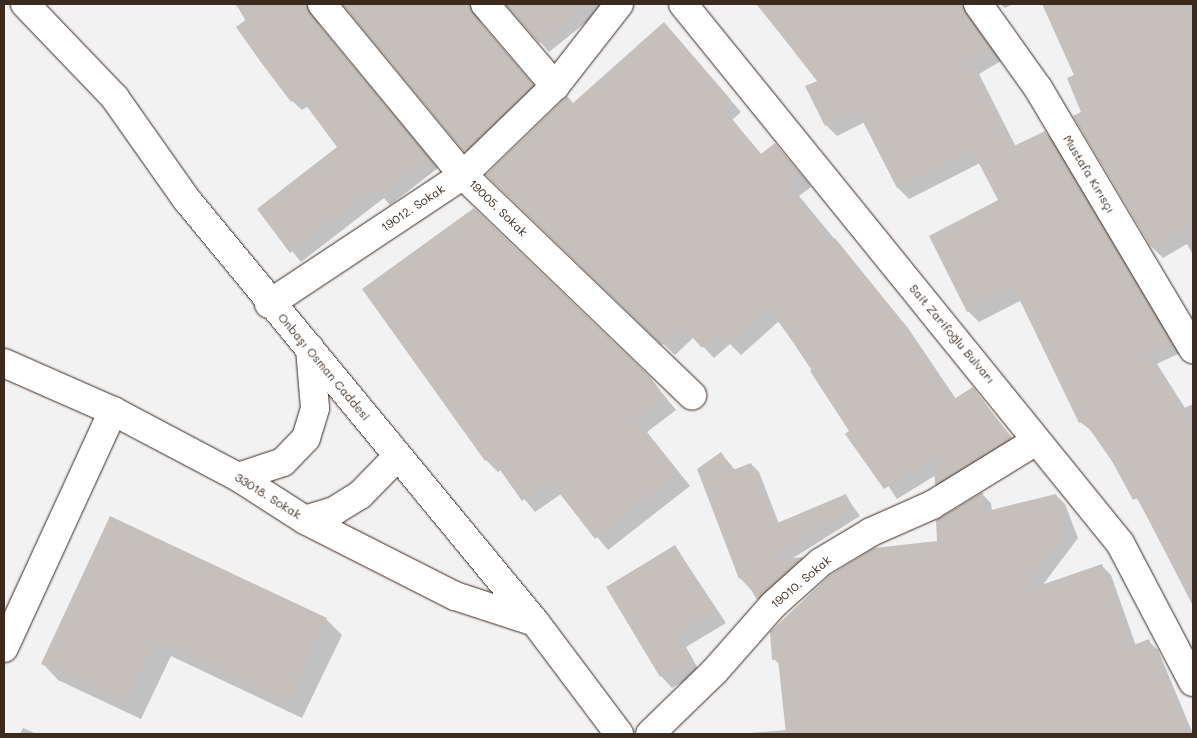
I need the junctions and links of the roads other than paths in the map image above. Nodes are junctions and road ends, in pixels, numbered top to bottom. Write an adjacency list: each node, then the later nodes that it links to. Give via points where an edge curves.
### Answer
1 (25, 4): 9 (street, Onbaşı Osman Caddesi, via 115,98)
2 (322, 4): 8 (street, 19005. Sokak)
3 (485, 4): 7 (street)
4 (619, 4): 7 (street, 19012. Sokak)
5 (683, 4): 16 (street, Sait Zarifoğlu Bulvarı, via 1014,407)
6 (978, 4): 10 (street, Mustafa Kırısçı, via 1038,88)
7 (555, 86): 8 (street, 19012. Sokak)
8 (464, 175): 9 (street, 19012. Sokak); 14 (street, 19005. Sokak)
9 (269, 304): 11 (street, Onbaşı Osman Caddesi)
10 (1186, 320): 12 (street, Mustafa Kırısçı)
11 (310, 348): 17 (street, Onbaşı Osman Caddesi); 18 (street, via 315,408 306,438 283,462)
12 (1193, 349)
13 (4, 363): 15 (street, 33018. Sokak)
14 (692, 395)
15 (113, 411): 18 (street, 33018. Sokak); 21 (street)
16 (1036, 441): 22 (street, Sait Zarifoğlu Bulvarı, via 1120,543); 24 (street, 19010. Sokak, via 932,506 871,532 821,562 773,605 714,672)
17 (398, 456): 19 (street, via 360,495 334,511); 20 (street, Onbaşı Osman Caddesi)
18 (238, 477): 19 (street, 33018. Sokak)
19 (305, 520): 20 (street, 33018. Sokak, via 455,596)
20 (535, 622): 23 (street, Onbaşı Osman Caddesi)
21 (4, 648)
22 (1193, 682)
23 (619, 734)
24 (650, 734)

